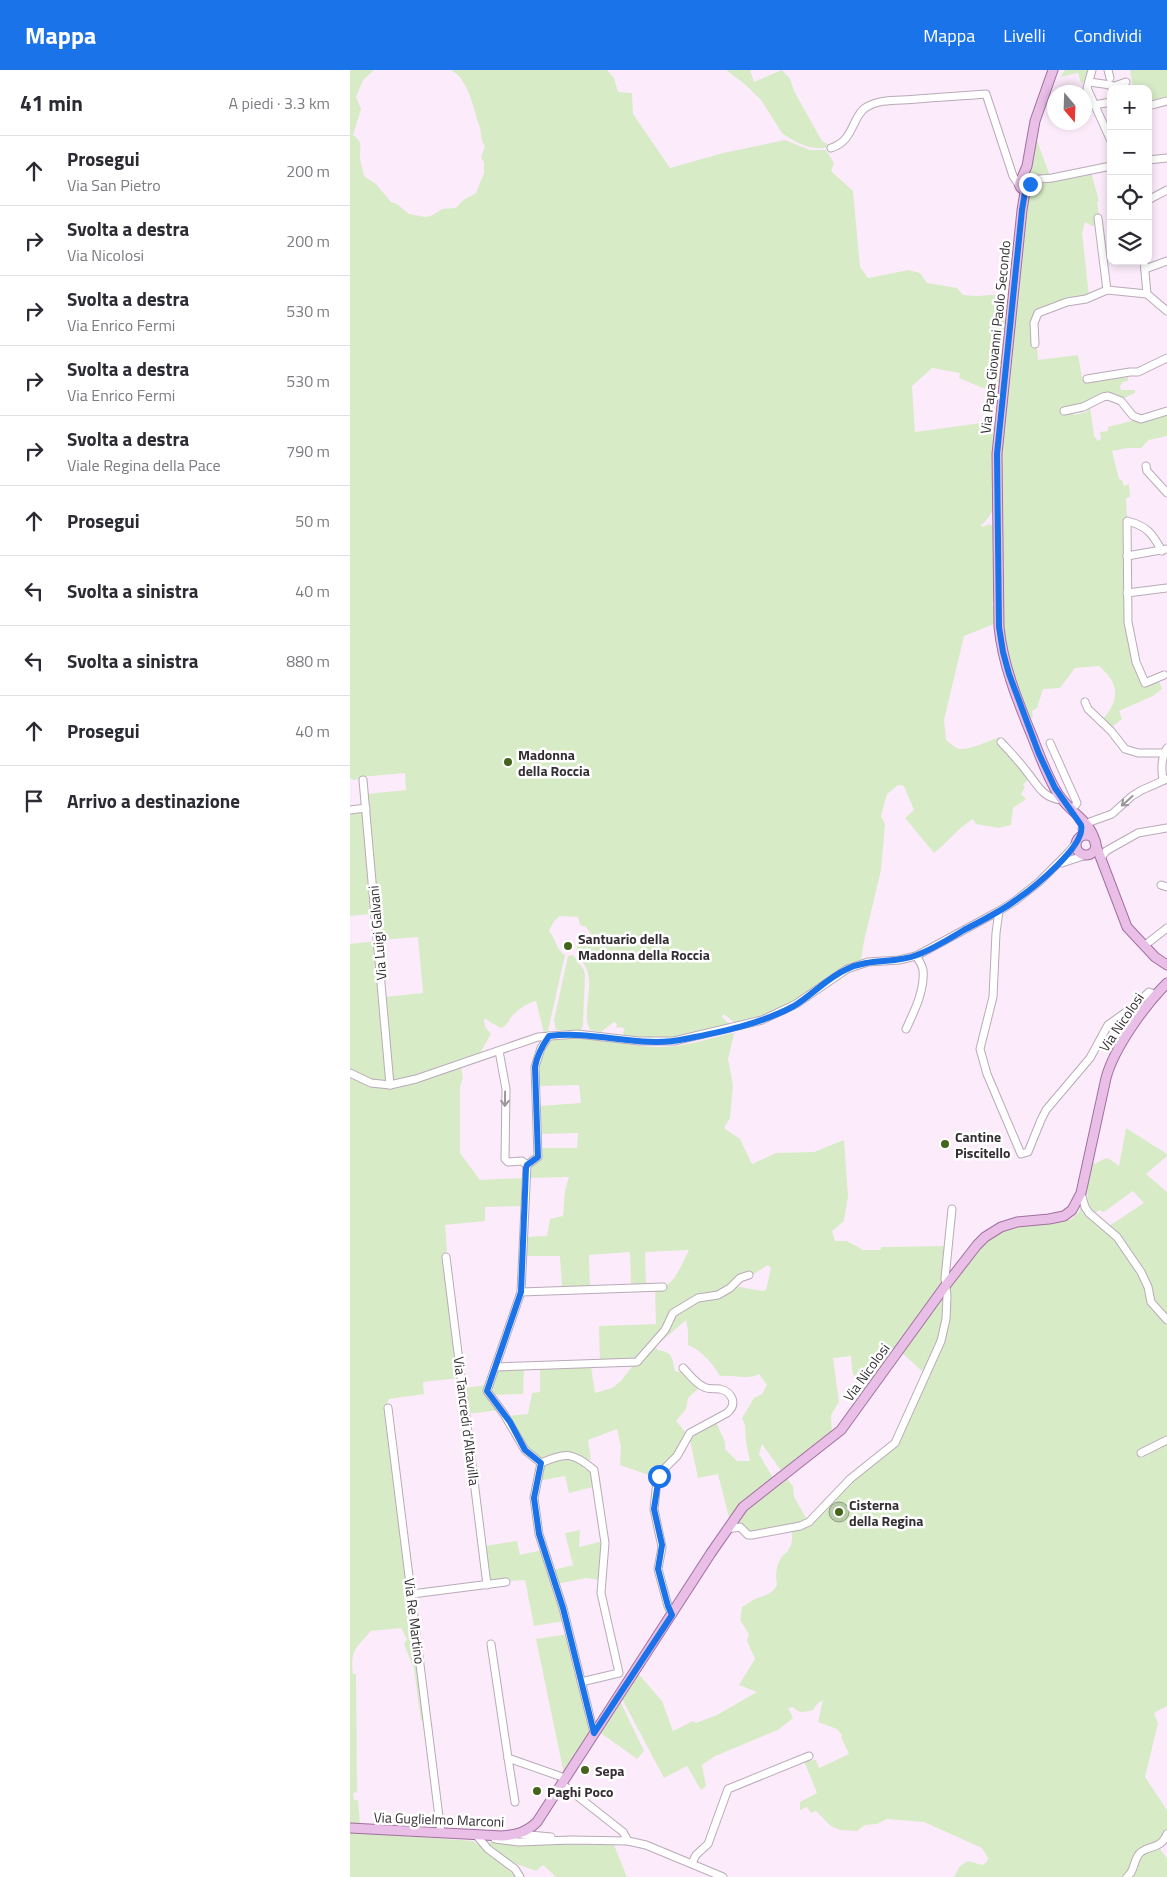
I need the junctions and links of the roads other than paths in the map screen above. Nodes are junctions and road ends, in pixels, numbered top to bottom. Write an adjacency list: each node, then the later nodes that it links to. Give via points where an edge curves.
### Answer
1 (1054, 70): 18 (main road, Via Papa Giovanni Paolo Secondo, via 1035,121)
2 (1092, 70): 5 (street)
3 (1108, 70): 4 (street)
4 (1110, 78)
5 (1088, 82): 7 (street); 11 (street)
6 (1126, 82): 8 (street)
7 (1111, 85)
8 (1119, 85)
9 (1167, 101): 12 (street)
10 (1107, 103): 11 (street)
11 (1094, 105): 13 (street)
12 (1152, 105)
13 (1107, 133)
14 (831, 148): 18 (street, via 848,136 859,114 867,107 893,99 986,94 1015,179)
15 (1167, 158): 16 (street)
16 (1152, 160)
17 (1107, 167): 18 (street)
18 (1024, 183): 46 (main road, Via Papa Giovanni Paolo Secondo, via 997,454 999,627 1005,663 1023,713 1052,784)
19 (1167, 190): 20 (street)
20 (1152, 198)
21 (1098, 218): 25 (street)
22 (1167, 262): 23 (street)
23 (1152, 264)
24 (1145, 265): 26 (street)
25 (1107, 290): 26 (street); 28 (street, via 1038,313 1034,323)
26 (1147, 294): 27 (street)
27 (1167, 311)
28 (1035, 344)
29 (1167, 358): 30 (street, via 1138,372)
30 (1087, 378)
31 (1167, 410): 32 (street, via 1142,418 1133,416 1120,401 1108,396 1083,408)
32 (1064, 411)
33 (1146, 466): 34 (street)
34 (1167, 493)
35 (1164, 550): 36 (street); 36 (street, via 1147,528 1127,520)
36 (1128, 556): 38 (street)
37 (1167, 588): 38 (street)
38 (1128, 593): 39 (street, via 1128,622 1133,650 1145,683)
39 (1164, 675)
40 (1085, 702): 43 (street, via 1125,749 1138,753)
41 (1001, 742): 46 (street, via 1038,789)
42 (1050, 743): 49 (street, via 1077,804)
43 (1166, 751): 45 (street, via 1161,769)
44 (364, 780): 47 (street, Via Luigi Galvani)
45 (1165, 780): 51 (street, one-way to 51, via 1137,793 1112,814)
46 (1062, 800): 49 (main road, Via Papa Giovanni Paolo Secondo)
47 (366, 808): 48 (street); 67 (street, Via Luigi Galvani)
48 (350, 810)
49 (1072, 811): 51 (main road, Via Papa Giovanni Paolo Secondo)
50 (1167, 828): 53 (street, via 1138,833)
51 (1081, 833): 52 (main road); 52 (main road, via 1093,833); 54 (main road, via 1079,852); 56 (street)
52 (1096, 843): 53 (street, via 1106,848); 54 (main road, via 1094,850); 55 (main road)
53 (1113, 846): 55 (street, via 1103,854)
54 (1087, 854): 55 (main road); 56 (street)
55 (1102, 862): 59 (main road, via 1124,923)
56 (1055, 867): 57 (street)
57 (999, 911): 60 (street); 62 (street, via 993,997 980,1050 1021,1154 1028,1152 1046,1110 1090,1058 1105,1029 1146,993)
58 (1167, 928): 59 (street)
59 (1144, 946): 61 (main road)
60 (916, 956): 63 (street, via 922,965 922,981 920,995); 64 (street, via 854,966 777,1014 686,1039 653,1042 585,1034)
61 (1166, 974): 62 (main road, Via Nicolosi)
62 (1157, 994): 69 (main road, Via Nicolosi, via 1108,1068)
63 (906, 1029)
64 (549, 1036): 65 (street); 68 (street, via 535,1067 538,1157)
65 (499, 1051): 67 (street); 68 (street, one-way to 68, via 506,1089 505,1159)
66 (350, 1074): 67 (street, via 371,1083)
67 (390, 1085)
68 (527, 1165): 75 (street)
69 (1081, 1192): 73 (main road, Via Nicolosi, via 1072,1210 1064,1216 1016,1222 992,1232 977,1244); 76 (street, via 1085,1207 1117,1236 1141,1272 1151,1302)
70 (952, 1210): 73 (street)
71 (446, 1257): 85 (street, Via Tancredi d'Altavilla)
72 (748, 1275): 77 (street, via 718,1295 698,1298 673,1313 662,1335 637,1362)
73 (946, 1285): 83 (main road, Via Nicolosi, via 841,1430 752,1499); 83 (street, via 946,1319 941,1341 894,1443 850,1479 805,1524 752,1535 740,1527)
74 (663, 1287): 75 (street)
75 (521, 1292): 77 (street)
76 (1167, 1320)
77 (495, 1367): 82 (street, via 488,1394 525,1450)
78 (683, 1368): 87 (street, via 705,1388 724,1391 734,1406 690,1433 678,1456 657,1481 654,1509 662,1547 658,1569)
79 (388, 1408): 86 (street, Via Re Martino)
80 (1167, 1440): 81 (street)
81 (1141, 1453)
82 (541, 1463): 89 (street, via 534,1498 539,1534); 89 (street, via 570,1455 594,1470 605,1543 601,1593 618,1673)
83 (727, 1529): 87 (main road, Via Nicolosi)
84 (506, 1582): 85 (street)
85 (487, 1585): 86 (street)
86 (412, 1594): 96 (street, Via Re Martino)
87 (672, 1615): 90 (main road, Via Nicolosi)
88 (491, 1644): 92 (street)
89 (582, 1682): 90 (street)
90 (594, 1733): 93 (main road, Via Nicolosi)
91 (809, 1756): 102 (street, via 728,1789 708,1844)
92 (508, 1758): 93 (street); 94 (street)
93 (563, 1781): 97 (main road, Via Guglielmo Marconi, via 537,1822); 101 (street, via 623,1832)
94 (515, 1802)
95 (350, 1828): 96 (main road, Via Guglielmo Marconi)
96 (441, 1833): 99 (main road, Via Guglielmo Marconi)
97 (518, 1834): 99 (main road, Via Guglielmo Marconi); 100 (street)
98 (1167, 1834): 105 (street, via 1160,1845 1139,1853)
99 (477, 1836): 100 (street, via 519,1842); 103 (street, via 488,1849 515,1868)
100 (571, 1840): 101 (street)
101 (628, 1841): 102 (street)
102 (692, 1864): 104 (street)
103 (520, 1877)
104 (723, 1877)
105 (1127, 1877)

